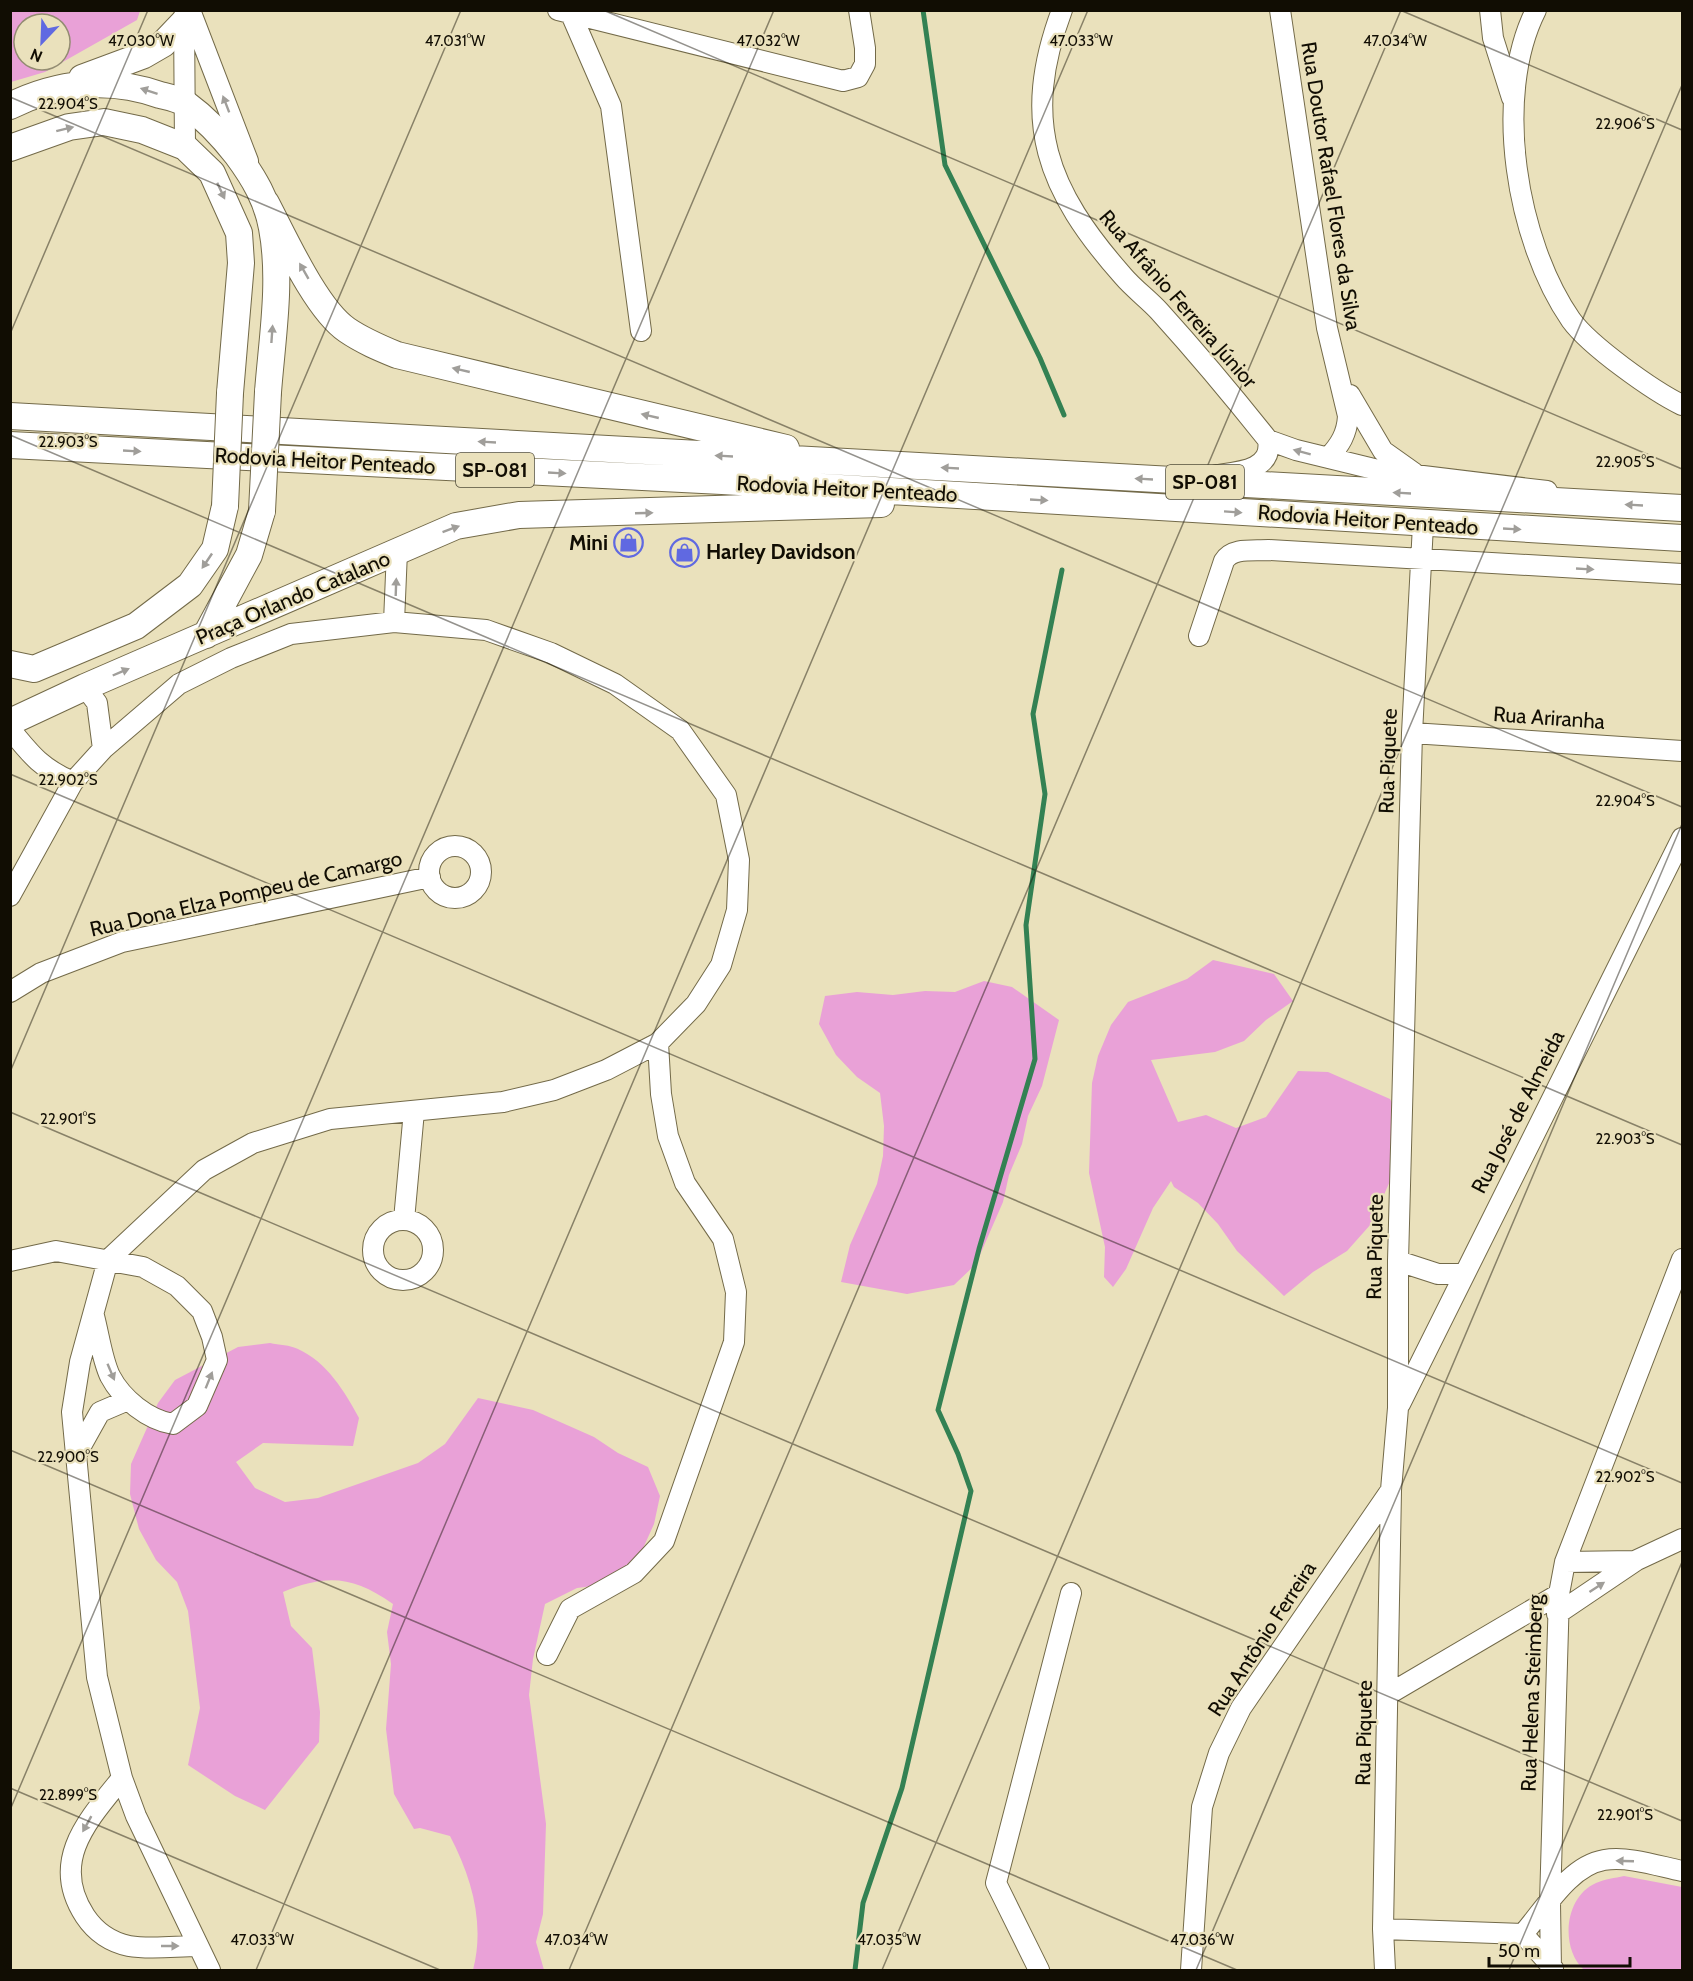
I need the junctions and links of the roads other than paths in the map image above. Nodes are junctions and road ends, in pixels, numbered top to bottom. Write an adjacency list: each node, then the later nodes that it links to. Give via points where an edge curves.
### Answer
1 (859, 10): 8 (street, via 865,64 858,77 843,81)
2 (1062, 10): 23 (street, Rua Afrânio Ferreira Júnior, via 1043,82 1043,124 1049,160 1060,191 1079,223 1124,278 1157,308)
3 (1280, 10): 18 (street, Rua Doutor Rafael Flores da Silva)
4 (1490, 10): 10 (street, via 1493,38)
5 (1536, 10): 10 (street, via 1529,23)
6 (564, 12): 8 (street); 17 (street, via 611,106)
7 (186, 15): 9 (main road, via 163,44 144,55); 11 (street); 15 (street, one-way to 7)
8 (625, 19)
9 (63, 86): 11 (main road, one-way to 9, via 141,88 112,84); 12 (main road)
10 (1513, 100): 19 (street, via 1522,197 1534,243 1554,291 1573,322 1617,363)
11 (184, 103): 13 (street); 15 (main road, via 226,141)
12 (10, 106)
13 (184, 147): 14 (main road, one-way to 13, via 69,127 104,122 142,130); 40 (main road, one-way to 40, bridge, via 212,173 239,233 241,263 225,506 215,549 190,585 136,626)
14 (10, 148)
15 (254, 178): 16 (main road)
16 (266, 202): 26 (main road, one-way to 16, via 397,355 346,329 325,309); 38 (main road, one-way to 16, bridge, via 249,555 262,511 275,300 274,251)
17 (641, 331)
18 (1336, 369): 25 (street, Rua Doutor Rafael Flores da Silva, via 1348,416 1347,430); 27 (street, Rua Doutor Rafael Flores da Silva, via 1383,451)
19 (1683, 405)
20 (10, 408): 22 (main road)
21 (10, 416): 22 (main road, Rodovia Heitor Penteado / SP-081)
22 (45, 417): 26 (main road, Rodovia Heitor Penteado / SP-081, one-way to 22)
23 (1268, 440): 25 (street, one-way to 23); 28 (street, via 1267,457 1258,466)
24 (14, 448): 29 (main road, Rodovia Heitor Penteado / SP-081, one-way to 29)
25 (1328, 458): 27 (street)
26 (850, 463): 28 (main road, Rodovia Heitor Penteado / SP-081, one-way to 26)
27 (1419, 476): 30 (street, via 1521,486)
28 (1181, 481): 30 (main road, Rodovia Heitor Penteado / SP-081, one-way to 28)
29 (980, 497): 32 (main road, Rodovia Heitor Penteado / SP-081, one-way to 32); 34 (main road, one-way to 29, via 456,526 519,515 835,507)
30 (1586, 503): 31 (main road, Rodovia Heitor Penteado / SP-081, one-way to 30)
31 (1683, 508)
32 (1423, 525): 33 (main road, Rodovia Heitor Penteado / SP-081, one-way to 33); 35 (street, Rua Piquete)
33 (1683, 538)
34 (397, 551): 37 (street, Praça Orlando Catalano, one-way to 34); 38 (main road, Praça Orlando Catalano)
35 (1422, 560): 36 (street, one-way to 36); 39 (street, via 1269,550 1231,553 1224,561); 44 (street, Rua Piquete)
36 (1683, 574)
37 (394, 622): 45 (street, Praça Orlando Catalano, via 291,634 231,658 179,684); 52 (street, via 486,630 551,653 615,684 680,730 726,795 739,860 737,910 721,965 696,1004)
38 (206, 635): 41 (main road, Praça Orlando Catalano, one-way to 38)
39 (1199, 636)
40 (18, 670)
41 (85, 687): 42 (main road, Praça Orlando Catalano); 45 (street, via 97,703)
42 (10, 722)
43 (10, 729): 47 (street, via 33,758 51,773)
44 (1412, 733): 46 (street, Rua Ariranha); 58 (street, Rua Piquete)
45 (103, 749): 47 (street, Praça Orlando Catalano)
46 (1683, 751)
47 (73, 782): 50 (street, Praça Orlando Catalano)
48 (1683, 838): 59 (street, Rua José de Almeida)
49 (430, 877): 51 (street, Rua Dona Elza Pompeu de Camargo, via 122,942 41,973)
50 (10, 896)
51 (10, 992)
52 (658, 1043): 53 (street, via 606,1071 554,1090 503,1102); 70 (street, via 668,1136 685,1183 723,1239 726,1250 736,1292 734,1341 664,1541 634,1574 570,1609)
53 (414, 1111): 54 (street); 56 (street, via 330,1119 253,1143 204,1170)
54 (404, 1220)
55 (1683, 1259): 67 (street, Rua Helena Steimberg)
56 (108, 1260): 57 (street, via 56,1251); 60 (street); 61 (street, one-way to 56, via 160,1422 173,1424 197,1406 217,1360 202,1311 177,1286 143,1267)
57 (10, 1261)
58 (1398, 1261): 59 (street, via 1438,1274); 62 (street, Rua Piquete)
59 (1464, 1274): 62 (street, Rua José de Almeida)
60 (94, 1316): 61 (street, one-way to 61, via 110,1376); 63 (street, via 80,1362 72,1412)
61 (128, 1400): 63 (street, via 100,1412)
62 (1398, 1408): 64 (street, Rua Piquete)
63 (75, 1457): 72 (street, via 97,1677)
64 (1391, 1490): 71 (street, Rua Piquete); 81 (street, Rua Antônio Ferreira, via 1241,1708 1219,1753 1202,1807)
65 (1683, 1539): 66 (street)
66 (1637, 1560): 67 (street); 69 (street, one-way to 66)
67 (1565, 1562): 69 (street, Rua Helena Steimberg)
68 (1071, 1593): 80 (street, via 996,1883)
69 (1558, 1604): 71 (street); 74 (street, Rua Helena Steimberg)
70 (547, 1655)
71 (1389, 1694): 75 (street, Rua Piquete)
72 (122, 1778): 77 (street); 77 (street, one-way to 77, via 90,1818 75,1847 69,1878 81,1909 96,1932 129,1946)
73 (1683, 1871): 74 (street, one-way to 74, via 1637,1861 1604,1860 1577,1872)
74 (1550, 1903): 76 (street); 78 (street, Rua Helena Steimberg)
75 (1383, 1929): 76 (street); 82 (street, Rua Piquete)
76 (1523, 1934): 78 (street)
77 (198, 1946): 79 (street)
78 (1552, 1968)
79 (210, 1971)
80 (1039, 1971)
81 (1191, 1971)
82 (1385, 1971)

